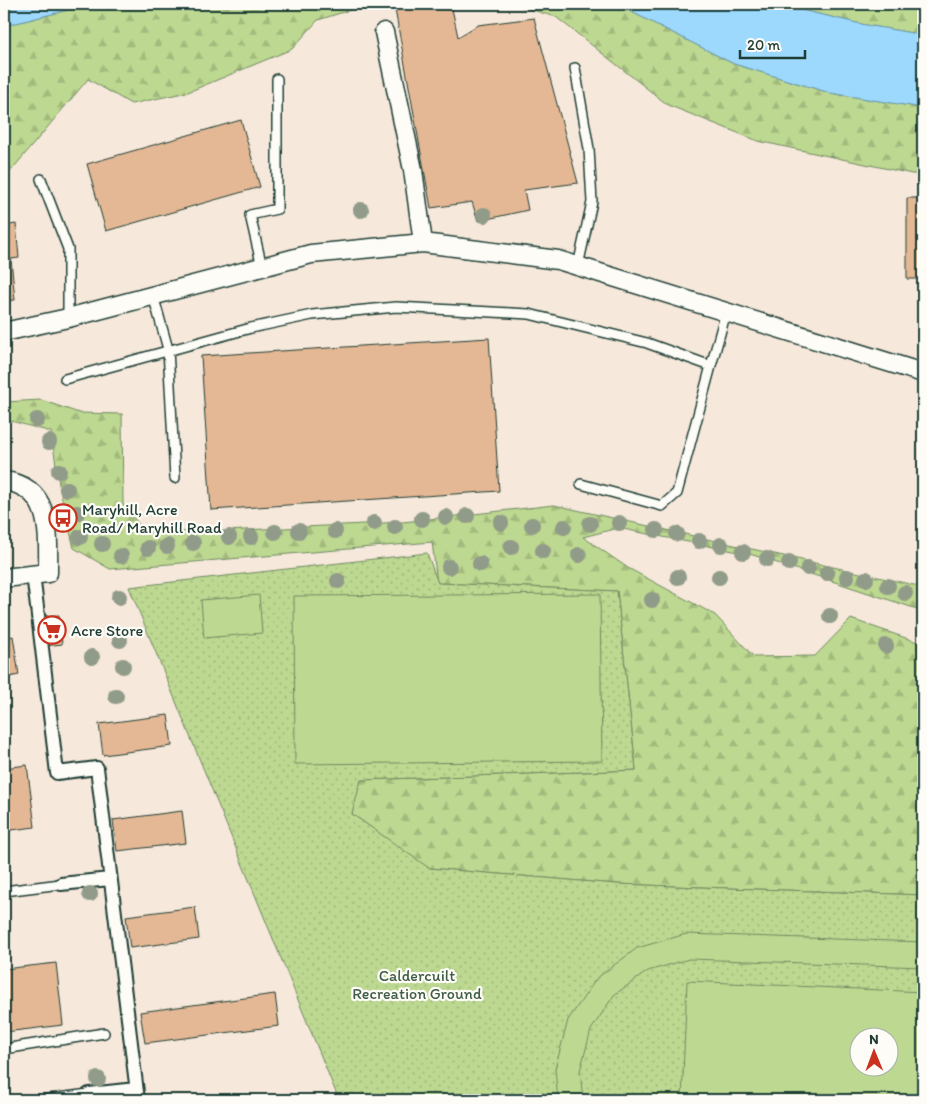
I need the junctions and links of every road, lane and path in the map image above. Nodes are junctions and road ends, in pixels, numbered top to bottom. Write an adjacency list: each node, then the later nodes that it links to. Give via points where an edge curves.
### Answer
1 (384, 32): 5 (street, via 413,170)
2 (575, 68): 6 (lane, via 589,149 592,202)
3 (277, 79): 7 (lane, via 277,208 250,215)
4 (41, 179): 10 (lane, via 68,249)
5 (423, 243): 6 (street, via 558,260); 7 (street, via 311,254)
6 (578, 266): 9 (street)
7 (262, 267): 8 (street)
8 (153, 295): 10 (street); 12 (lane)
9 (726, 312): 13 (lane); 14 (street)
10 (68, 318): 11 (street)
11 (4, 332)
12 (168, 349): 13 (lane, via 312,315 396,307 529,314 647,343); 15 (lane); 16 (lane)
13 (711, 366): 18 (lane, via 678,493 662,506)
14 (923, 373)
15 (65, 379)
16 (175, 478)
17 (4, 481): 19 (street, via 17,482 32,492 44,510 48,529)
18 (581, 484)
19 (41, 574): 20 (street); 21 (street, via 57,773 97,768)
20 (4, 578)
21 (110, 879): 22 (street); 27 (street)
22 (62, 884): 23 (lane)
23 (4, 891)
24 (104, 1034): 25 (lane)
25 (4, 1049)
26 (89, 1094): 27 (street); 28 (lane)
27 (137, 1094)
28 (42, 1100)

